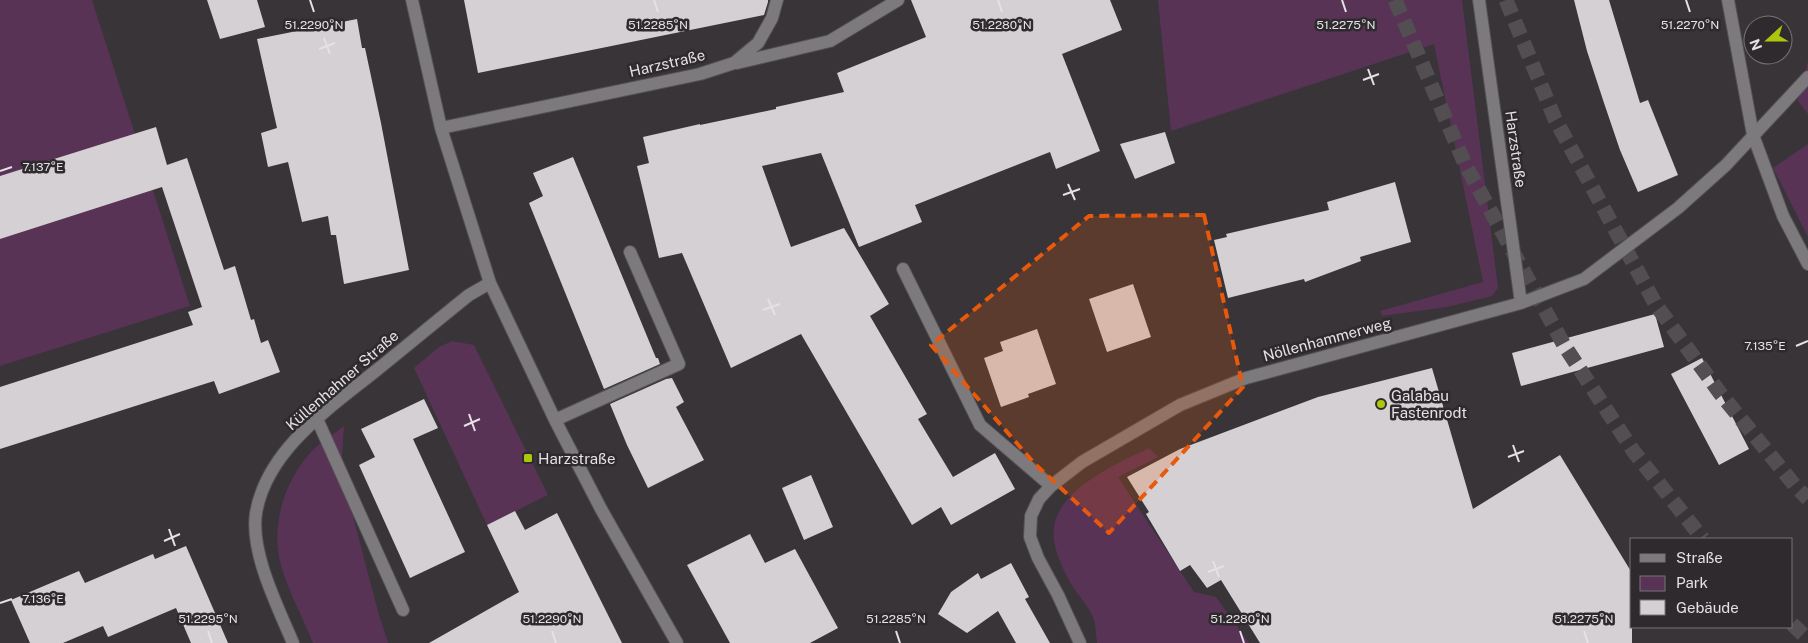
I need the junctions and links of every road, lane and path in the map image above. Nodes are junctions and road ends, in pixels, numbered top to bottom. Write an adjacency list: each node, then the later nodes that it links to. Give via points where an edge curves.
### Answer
1 (412, 0): 8 (street)
2 (777, 0): 6 (street, Harzstraße, via 772,18 758,44)
3 (898, 0): 6 (street, via 830,41)
4 (1479, 0): 14 (street, Harzstraße)
5 (1728, 0): 9 (street)
6 (734, 63): 8 (street, Harzstraße, via 700,74)
7 (1808, 77): 9 (street, Nöllenhammerweg)
8 (441, 128): 13 (street)
9 (1753, 135): 11 (street, via 1783,216); 14 (street, Nöllenhammerweg, via 1726,165 1678,208 1584,279)
10 (630, 252): 16 (street, via 679,364)
11 (1808, 264)
12 (903, 269): 17 (street, via 980,425)
13 (490, 283): 15 (street, Küllenhahner Straße, via 469,294); 16 (street)
14 (1521, 303): 17 (street, Nöllenhammerweg, via 1246,378 1180,405 1082,462)
15 (317, 419): 18 (street); 19 (street, Küllenhahner Straße, via 287,450 264,484 256,514 257,543 264,576)
16 (555, 420): 20 (street)
17 (1052, 486): 21 (street, Nöllenhammerweg, via 1039,499 1031,516 1030,537)
18 (403, 610)
19 (293, 643)
20 (677, 643)
21 (1080, 643)

